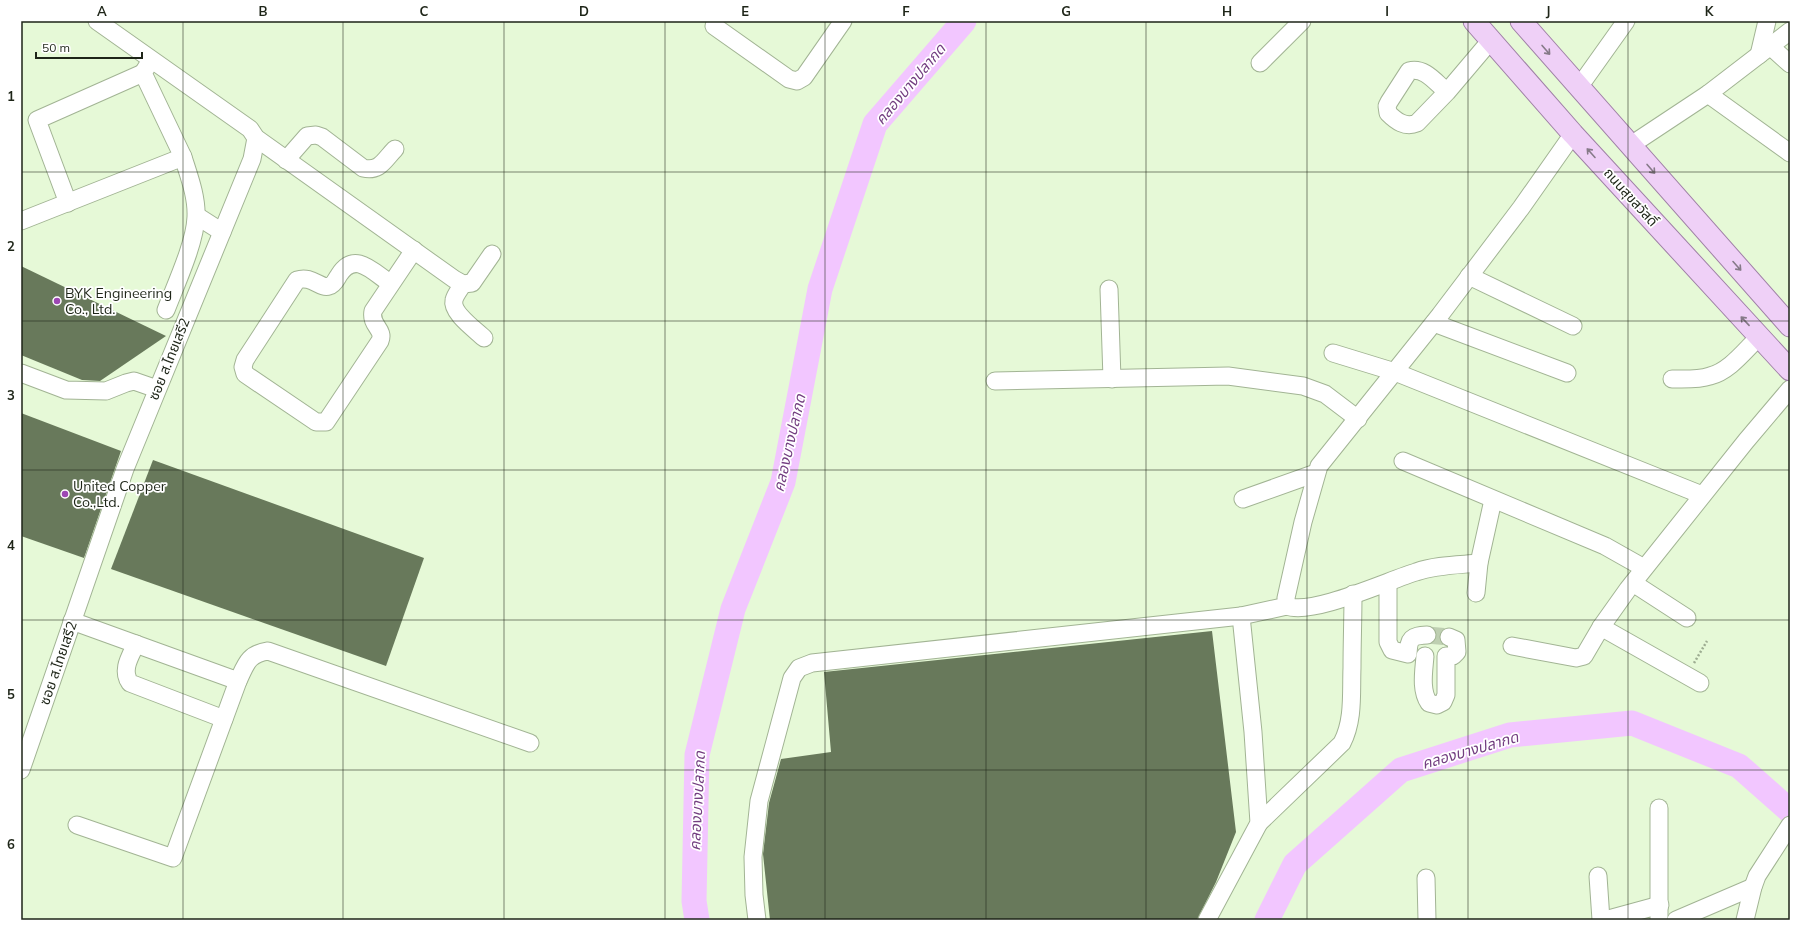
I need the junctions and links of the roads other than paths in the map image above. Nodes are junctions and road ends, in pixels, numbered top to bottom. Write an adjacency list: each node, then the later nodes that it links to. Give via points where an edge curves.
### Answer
1 (97, 21): 14 (street)
2 (843, 21): 8 (street, via 804,78 797,81 788,79)
3 (1302, 21): 12 (street)
4 (1474, 21): 10 (main road, ถนนสุขสวัสดิ์)
5 (1521, 21): 15 (main road, one-way to 15)
6 (1626, 21): 15 (street)
7 (1766, 21): 11 (street)
8 (714, 26)
9 (1790, 31): 11 (street)
10 (1491, 40): 16 (street); 18 (main road, ถนนสุขสวัสดิ์)
11 (1764, 51): 13 (street); 17 (street)
12 (1260, 63)
13 (1790, 64)
14 (147, 66): 19 (street, via 250,129); 23 (street); 25 (street, via 37,120)
15 (1579, 87): 20 (main road)
16 (1447, 92)
17 (1708, 94): 20 (street); 22 (street)
18 (1573, 134): 31 (street); 39 (main road, ถนนสุขสวัสดิ์, one-way to 18)
19 (256, 138): 24 (street); 28 (street, ซอย ส.ไทยเสรี2, via 252,159)
20 (1631, 146): 38 (main road, one-way to 38)
21 (396, 149): 24 (street, via 376,169 371,170 363,168 316,135 307,136)
22 (1790, 153)
23 (184, 157): 25 (street); 26 (street, via 194,196)
24 (286, 160): 29 (street)
25 (68, 203): 27 (street)
26 (196, 216): 28 (street); 35 (street, via 195,233)
27 (21, 221)
28 (222, 232): 49 (street, ซอย ส.ไทยเสรี2)
29 (414, 250): 32 (street); 33 (street)
30 (492, 254): 33 (street, via 472,283)
31 (1469, 276): 36 (street); 37 (street)
32 (391, 284): 32 (street, via 359,263 345,266 330,286 324,286 311,279 297,280 244,360 246,374 316,422 326,422 382,337 372,318 373,310)
33 (463, 284): 40 (street, via 454,300 454,308 457,314)
34 (1109, 289): 46 (street)
35 (166, 310)
36 (1434, 323): 43 (street); 45 (street)
37 (1573, 326)
38 (1790, 326)
39 (1759, 337): 42 (main road, ถนนสุขสวัสดิ์); 47 (street, via 1728,367 1711,376 1696,379)
40 (484, 338)
41 (1333, 353): 43 (street)
42 (1790, 370)
43 (1395, 372): 51 (street); 54 (street)
44 (21, 373): 49 (street, via 66,390 106,391 134,381)
45 (1567, 373)
46 (1112, 378): 48 (street); 51 (street, via 1228,376 1303,386 1325,394)
47 (1672, 378)
48 (995, 381)
49 (157, 389): 66 (street, ซอย ส.ไทยเสรี2, via 125,470)
50 (1790, 389): 54 (street)
51 (1358, 418): 53 (street, via 1325,458)
52 (1403, 461): 56 (street)
53 (1316, 474): 55 (street); 63 (street, via 1286,598)
54 (1702, 495): 58 (street)
55 (1243, 499)
56 (1493, 500): 57 (street); 58 (street, via 1605,546)
57 (1479, 563): 59 (street, via 1438,566); 61 (street)
58 (1644, 568): 60 (street)
59 (1388, 583): 62 (street); 72 (street, via 1388,642 1392,650)
60 (1632, 583): 65 (street); 67 (street)
61 (1476, 593)
62 (1353, 594): 63 (street, via 1307,607 1294,609); 80 (street, via 1351,698 1346,736 1342,743)
63 (1288, 606): 64 (street)
64 (1241, 616): 80 (street); 87 (street, via 812,663 799,668 792,678 760,801 753,857)
65 (1687, 618)
66 (72, 621): 70 (street); 78 (street, ซอย ส.ไทยเสรี2)
67 (1601, 627): 71 (street, via 1584,656 1576,658); 74 (street)
68 (1427, 635): 72 (street, via 1411,639 1409,643)
69 (1449, 637): 73 (street, via 1457,642 1457,652 1453,656)
70 (136, 644): 75 (street); 76 (street, via 126,666 126,677 130,683)
71 (1512, 646)
72 (1417, 655): 73 (street); 73 (street, via 1426,698 1429,703 1437,705 1443,702 1446,695)
73 (1446, 656)
74 (1693, 679)
75 (238, 681): 76 (street); 77 (street, via 249,659 257,653 268,651)
76 (224, 719): 81 (street, via 173,858)
77 (530, 743)
78 (21, 770)
79 (1659, 808): 86 (street)
80 (1259, 823): 88 (street)
81 (77, 825)
82 (1790, 825): 85 (street, via 1757,876)
83 (1598, 876): 90 (street)
84 (1426, 878): 89 (street)
85 (1753, 887): 92 (street); 93 (street)
86 (1660, 912): 91 (street)
87 (757, 920)
88 (1207, 920)
89 (1427, 920)
90 (1601, 920)
91 (1605, 920)
92 (1676, 920)
93 (1745, 920)

